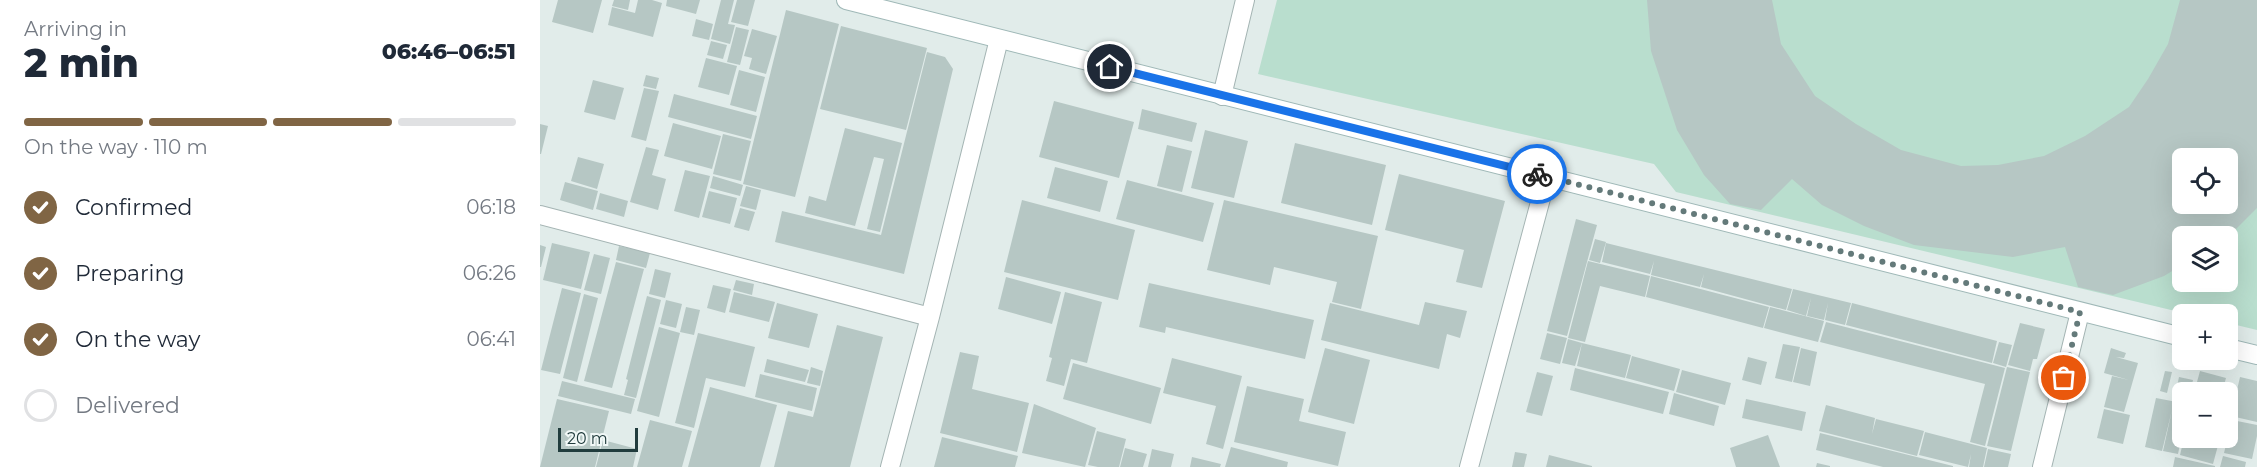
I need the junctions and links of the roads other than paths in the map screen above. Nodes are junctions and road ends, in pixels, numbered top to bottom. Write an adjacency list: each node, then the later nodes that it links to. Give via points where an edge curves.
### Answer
1 (846, 0): 3 (street)
2 (1245, 0): 4 (street)
3 (999, 39): 4 (street); 8 (street)
4 (1222, 96): 5 (street)
5 (1547, 176): 7 (street); 13 (street)
6 (540, 215): 8 (street)
7 (2080, 312): 9 (street); 14 (street)
8 (930, 317): 12 (street)
9 (2172, 335)
10 (2238, 351): 11 (street)
11 (2257, 356)
12 (890, 467)
13 (1469, 467)
14 (2042, 467)

